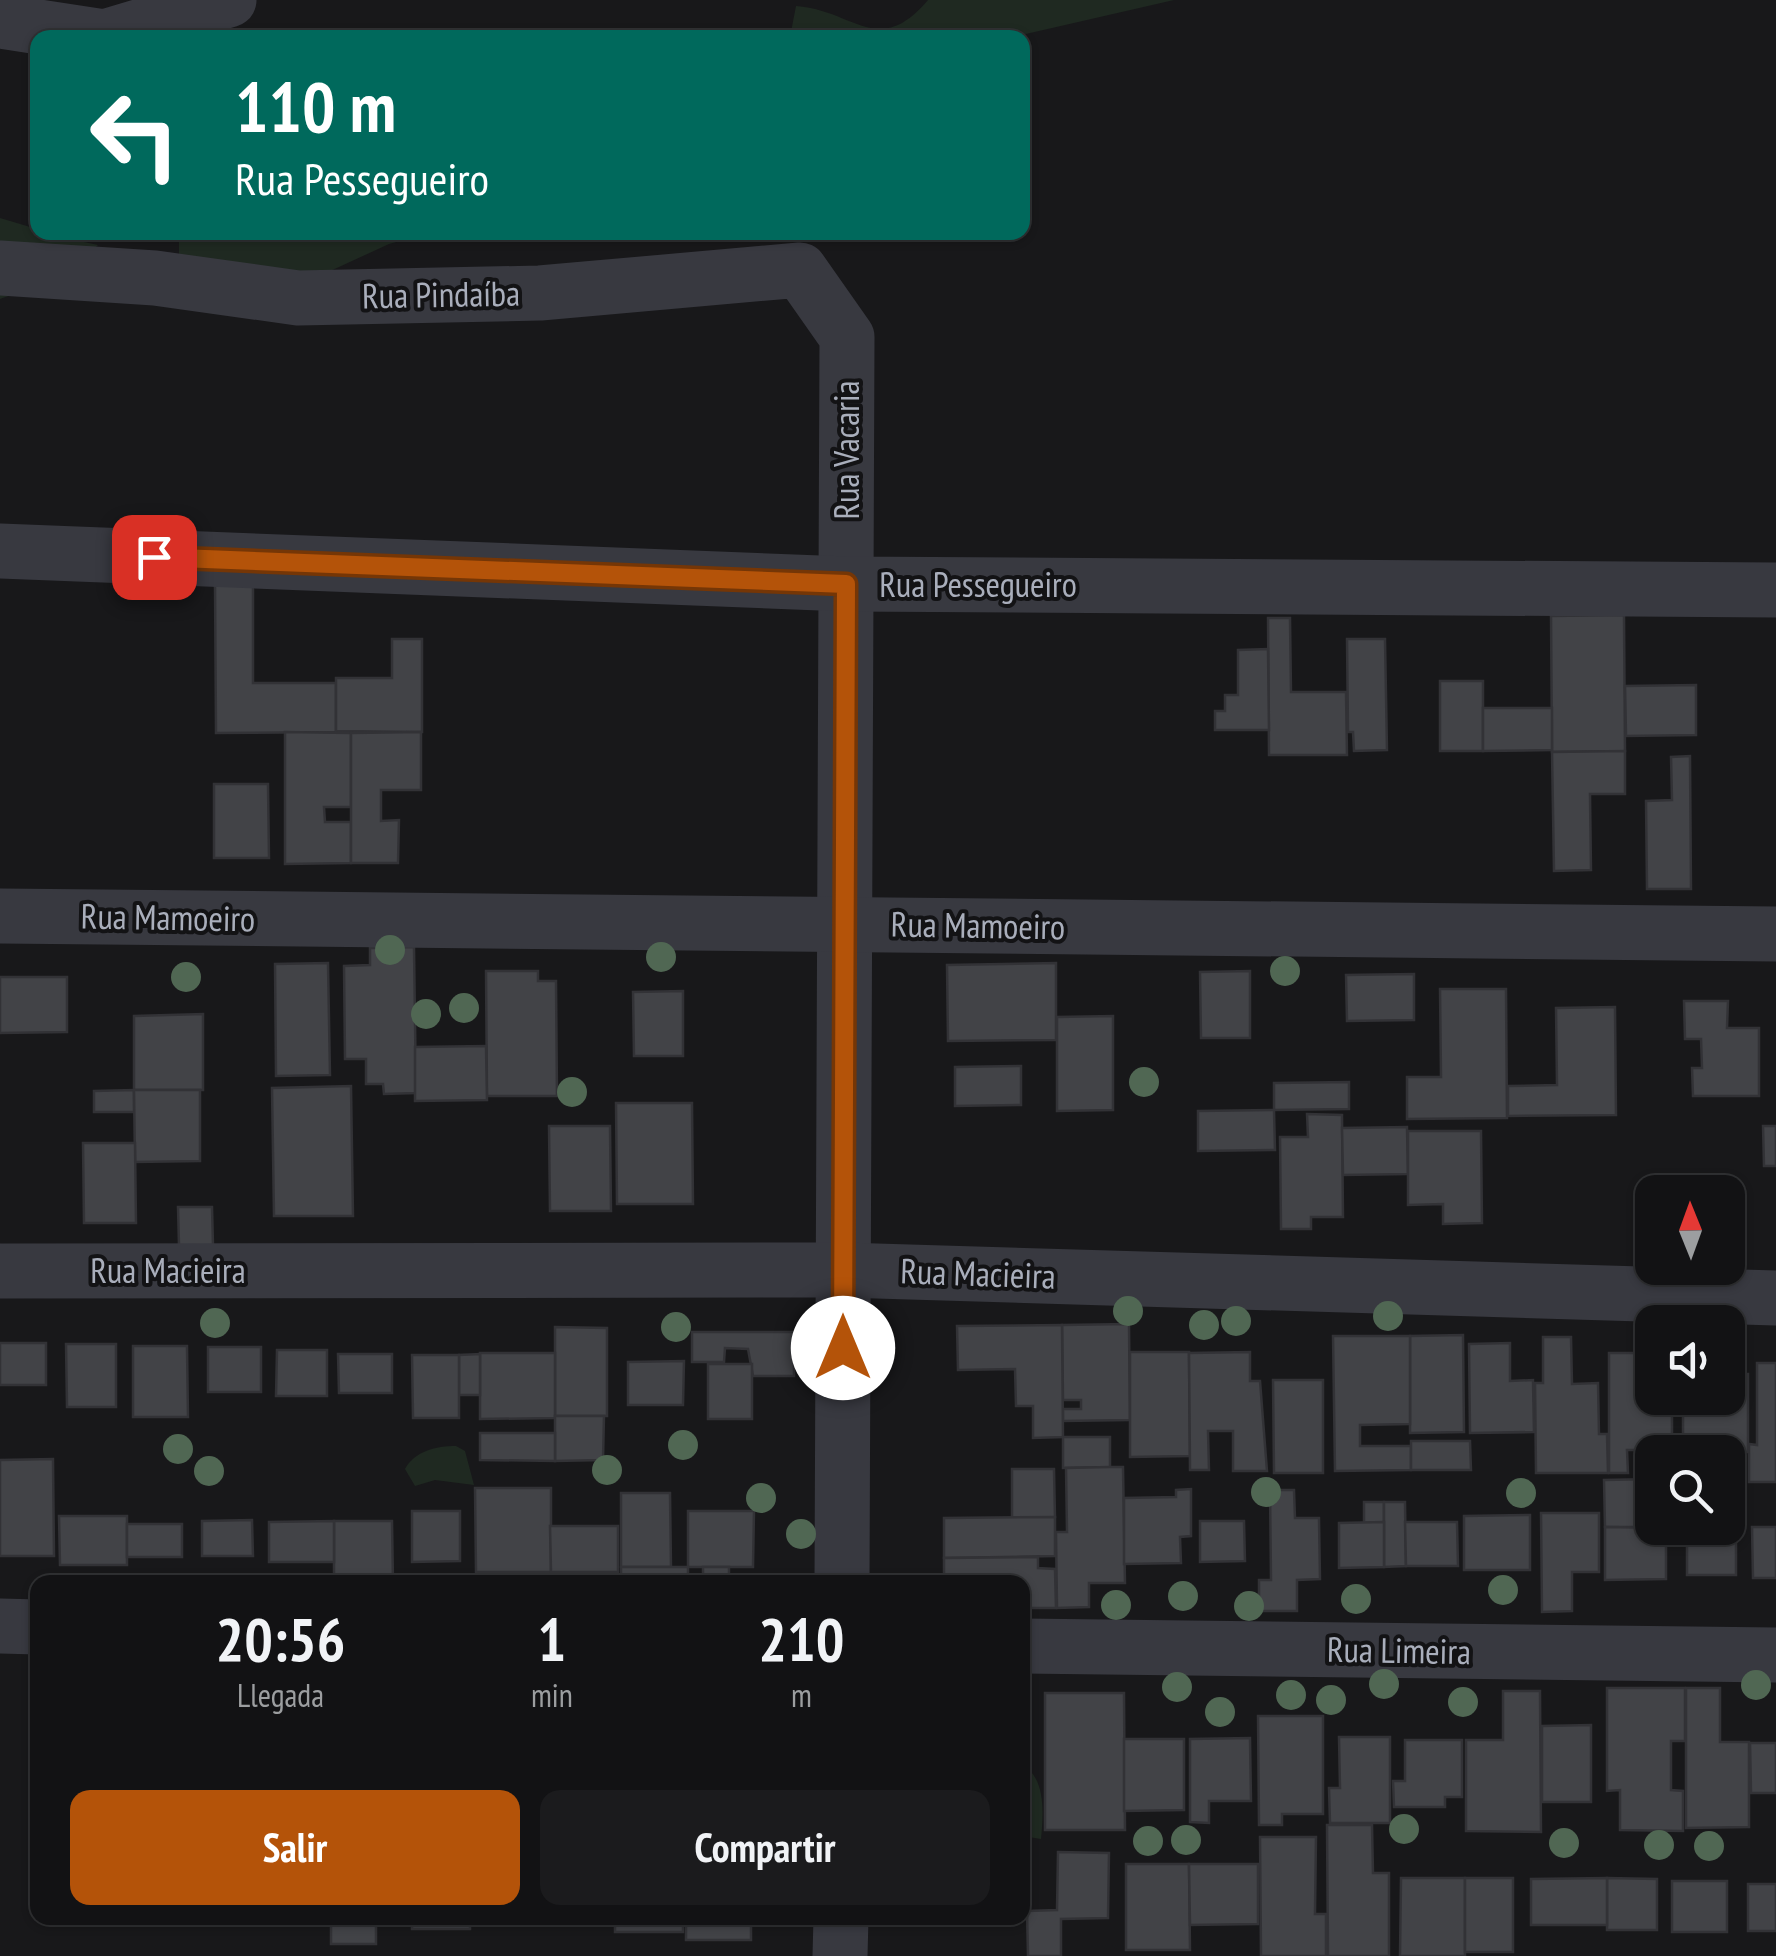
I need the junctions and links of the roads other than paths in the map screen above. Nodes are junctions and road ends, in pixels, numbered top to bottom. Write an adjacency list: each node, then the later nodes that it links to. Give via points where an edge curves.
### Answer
1 (100, 0): 5 (street)
2 (229, 0): 6 (street)
3 (0, 21): 4 (street)
4 (58, 30)
5 (103, 30)
6 (128, 30)
7 (150, 255): 8 (street, Rua Pindaíba); 9 (street, Rua Pindaíba, via 298,298 540,294 800,270)
8 (0, 268)
9 (847, 337): 11 (street, Rua Vacaria)
10 (0, 551): 11 (street, Rua Pessegueiro)
11 (846, 584): 12 (street, Rua Pessegueiro); 14 (street, Rua Vacaria)
12 (1776, 590)
13 (0, 916): 14 (street, Rua Mamoeiro)
14 (845, 924): 15 (street, Rua Mamoeiro); 16 (street, Rua Vacaria)
15 (1776, 934)
16 (843, 1270): 17 (street, Rua Macieira); 18 (street, Rua Macieira); 19 (street, Rua Vacaria)
17 (0, 1271)
18 (1776, 1298)
19 (842, 1575)
20 (0, 1626): 21 (street)
21 (30, 1627)
22 (1030, 1646): 23 (street, Rua Limeira)
23 (1776, 1656)
24 (841, 1925): 25 (street)
25 (840, 1956)

